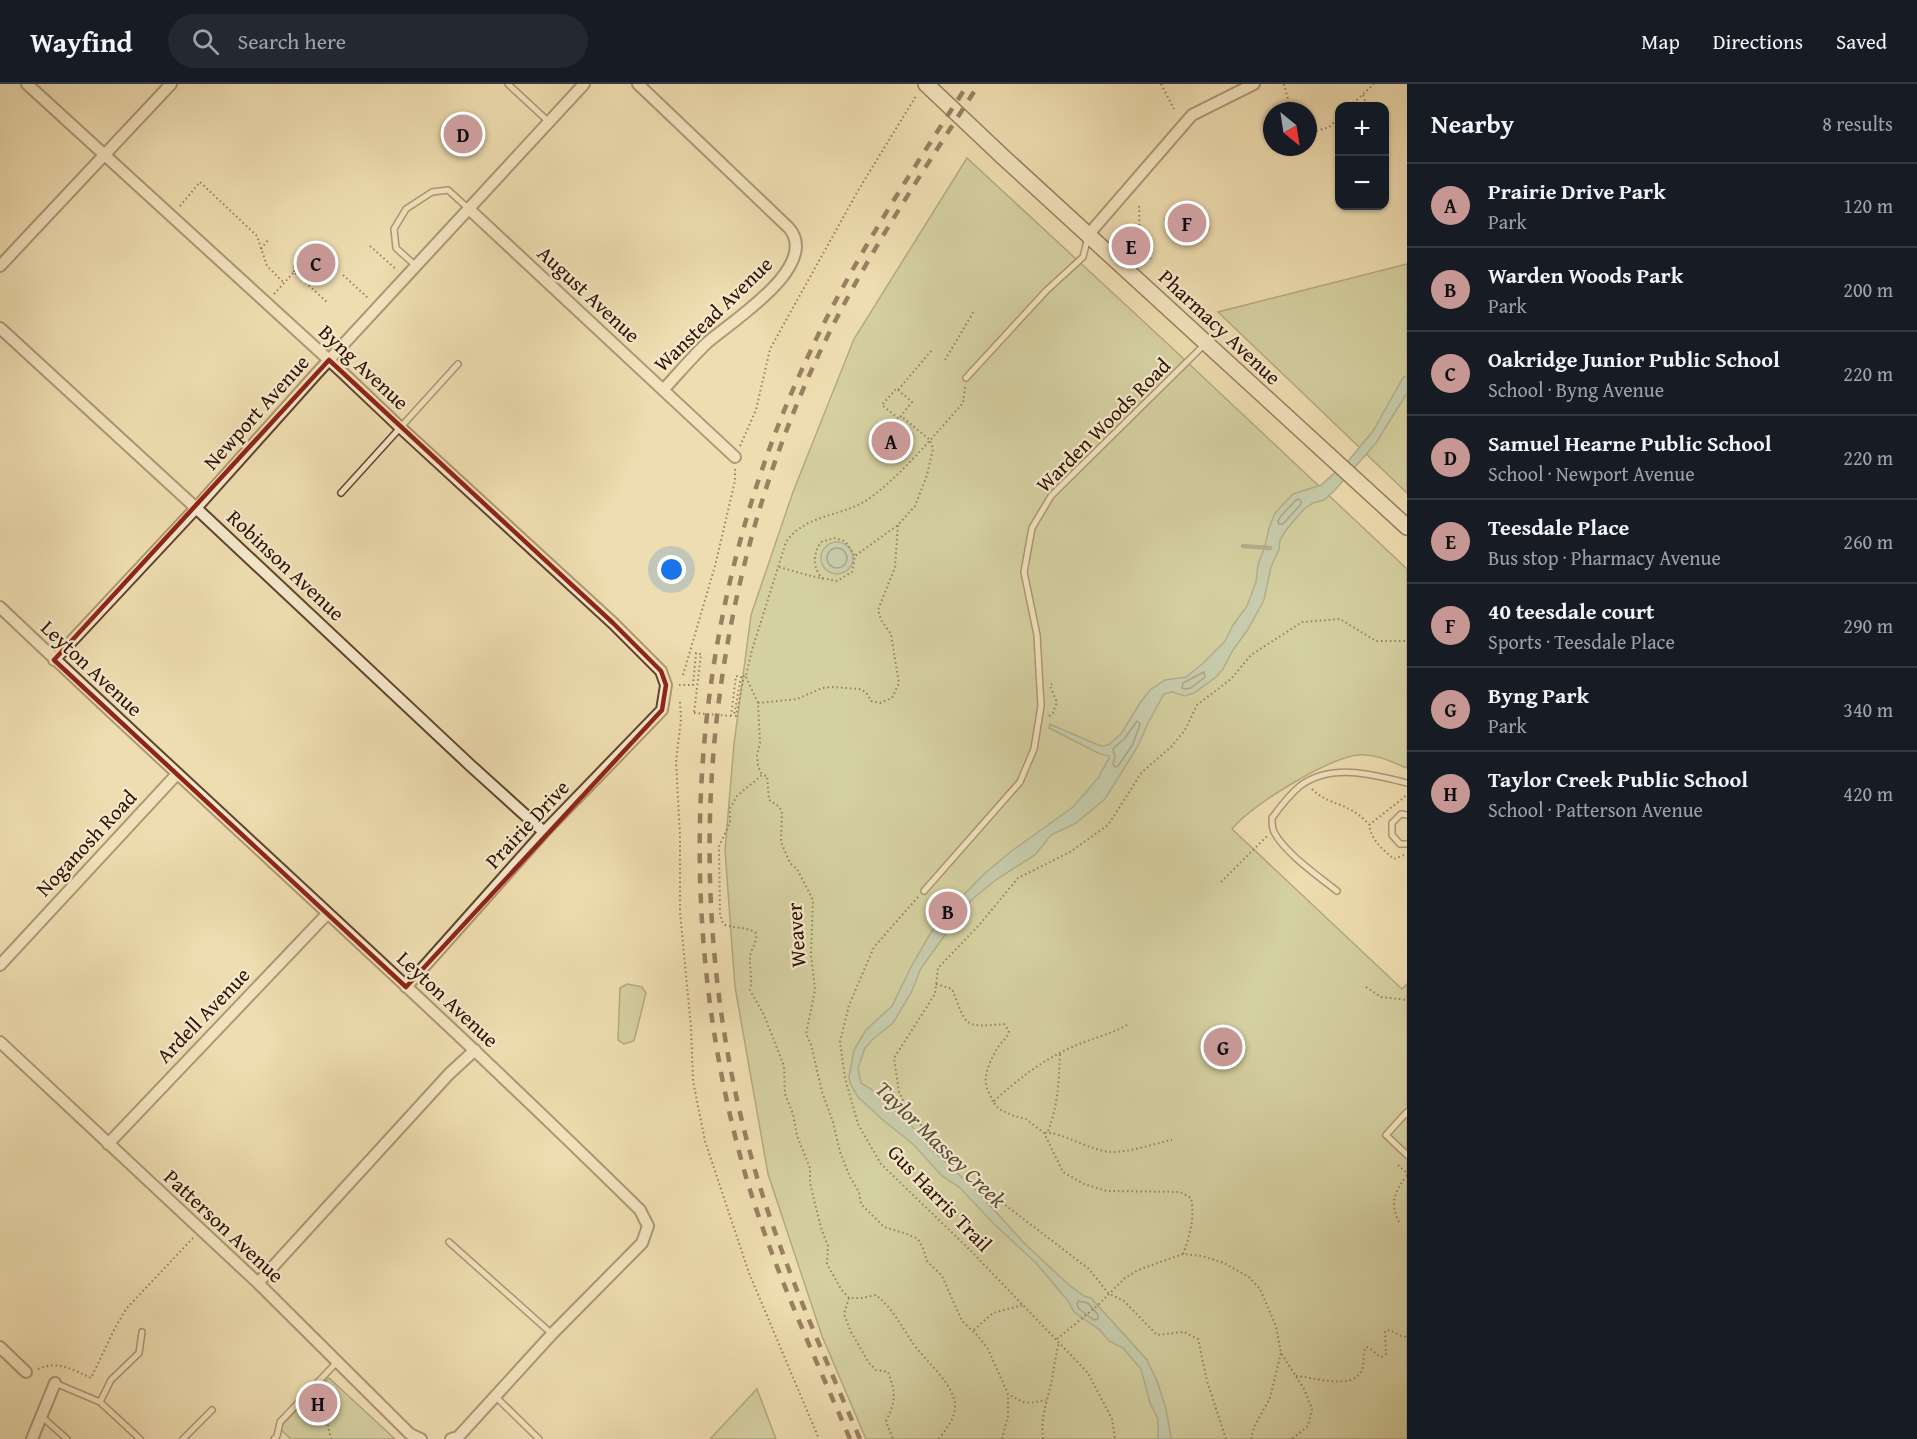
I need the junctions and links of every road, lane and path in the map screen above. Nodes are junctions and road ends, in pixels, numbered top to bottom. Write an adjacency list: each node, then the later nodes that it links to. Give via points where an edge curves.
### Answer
1 (27, 84): 19 (street, Byng Avenue)
2 (171, 84): 19 (street)
3 (508, 84): 16 (lane)
4 (584, 84): 16 (street, Newport Avenue)
5 (638, 84): 48 (street, Wanstead Avenue, via 789,228 797,245 792,265 755,306 708,342)
6 (1161, 84): 15 (path)
7 (1254, 84): 25 (street, via 1192,115)
8 (1284, 84): 12 (path)
9 (1374, 84): 11 (path)
10 (923, 88): 25 (street, Pharmacy Avenue); 53 (path, via 859,189 770,350 756,410)
11 (1363, 95): 13 (path); 14 (path)
12 (1289, 102)
13 (1355, 102)
14 (1366, 102)
15 (1174, 109)
16 (549, 122): 22 (street, Newport Avenue)
17 (1335, 122): 18 (path)
18 (1317, 131)
19 (104, 156): 31 (street); 44 (street, Byng Avenue)
20 (1139, 206): 30 (path, via 1140,237)
21 (180, 207): 24 (path, via 200,182)
22 (469, 209): 32 (street, Newport Avenue); 32 (lane, via 448,190 432,192 406,209 394,229 396,248); 48 (street, August Avenue)
23 (256, 229): 24 (path)
24 (253, 232): 28 (path)
25 (1088, 236): 42 (street, Pharmacy Avenue); 47 (lane, via 1083,257)
26 (268, 240): 28 (path)
27 (370, 246): 35 (path)
28 (261, 249): 36 (path, via 267,266)
29 (301, 259): 33 (path)
30 (1152, 262)
31 (0, 266)
32 (416, 266): 35 (street, Newport Avenue)
33 (294, 272): 36 (path); 38 (path)
34 (343, 275): 39 (path)
35 (405, 278): 39 (street, Newport Avenue)
36 (284, 283): 37 (path)
37 (274, 294)
38 (327, 302)
39 (378, 307): 44 (street, Newport Avenue)
40 (975, 311): 45 (path)
41 (0, 328): 55 (street, Robinson Avenue)
42 (1207, 342): 56 (street, Pharmacy Avenue); 80 (lane, Warden Woods Road, via 1051,496 1032,528 1024,572 1037,635 1041,706 1034,749 1020,782)
43 (932, 350): 49 (path)
44 (329, 360): 51 (street, Byng Avenue); 55 (street, Newport Avenue)
45 (945, 360)
46 (458, 364): 51 (lane)
47 (966, 378): 52 (path, via 963,403)
48 (663, 390): 53 (street, August Avenue)
49 (898, 390): 50 (path, via 912,402); 50 (path, via 882,405 899,419)
50 (901, 416): 52 (path)
51 (401, 428): 54 (lane); 66 (street, Byng Avenue, via 613,623 661,671)
52 (930, 440): 57 (path, via 933,449 927,475 915,506); 59 (path, via 869,499 797,528 786,542)
53 (735, 456): 64 (path, via 735,482)
54 (341, 493)
55 (196, 508): 63 (street, Newport Avenue); 77 (street, Robinson Avenue)
56 (1403, 524)
57 (898, 525): 58 (path); 69 (path, via 895,567 878,610 891,634 899,683 892,698 880,703 871,701 859,689 833,687 796,699)
58 (855, 556): 60 (path, via 852,572 837,581); 60 (path, via 845,541 834,538 821,542 814,561)
59 (778, 567): 60 (path); 65 (path)
60 (823, 579)
61 (0, 607): 63 (street, Leyton Avenue)
62 (1407, 641): 84 (path, via 1376,641 1340,619 1302,622 1251,655 1232,679 1197,705 1185,730 1142,772 1108,825 1070,852 1018,878 938,968)
63 (54, 660): 70 (street, Leyton Avenue)
64 (683, 675)
65 (746, 676): 67 (path, bridge, via 736,716 741,677 736,676 730,716 694,713 701,654 696,653 693,685); 69 (path)
66 (666, 685): 77 (street, Prairie Drive, via 662,710)
67 (688, 685)
68 (680, 702): 137 (path, via 676,762 680,912 693,1081 705,1140 748,1274)
69 (758, 703): 71 (path, via 760,743 756,755)
70 (177, 774): 82 (street, Leyton Avenue); 83 (street, Noganosh Road)
71 (762, 775): 107 (path, Weaver, via 737,796 730,808 730,822 719,847 720,914 723,924 750,928 756,933 750,953 750,990 784,1066 785,1094 810,1167 810,1183 828,1246 827,1264); 109 (path, Weaver, via 767,776 770,801 782,811 781,842 785,853 813,900 811,954 815,990 806,1034 840,1152 861,1204 884,1227 918,1239 927,1261 942,1276 962,1321)
72 (1306, 783): 73 (lane, via 1323,774 1369,773); 75 (path, via 1317,795 1350,808); 76 (lane, via 1272,818)
73 (1407, 783)
74 (1407, 814): 78 (lane, via 1401,814 1392,823 1392,835 1400,844)
75 (1369, 825)
76 (1273, 830): 79 (path); 81 (lane, via 1309,869)
77 (544, 832): 85 (street, Prairie Drive)
78 (1407, 844)
79 (1221, 882)
80 (924, 891): 108 (path, Gus Harris Trail, via 874,946 849,1005 840,1042 844,1078 858,1124 881,1164)
81 (1337, 891)
82 (327, 914): 85 (street, Leyton Avenue); 97 (street, Ardell Avenue)
83 (0, 965)
84 (936, 984): 92 (path, via 952,989 958,1010 969,1024 1004,1024 1010,1031 987,1074 985,1083); 106 (path, via 935,994 894,1058 898,1092 911,1116 1000,1201 1089,1269)
85 (406, 987): 90 (street, Leyton Avenue)
86 (1366, 987): 87 (path, via 1382,997)
87 (1407, 1000)
88 (1127, 1025): 91 (path)
89 (0, 1042): 97 (street, Patterson Avenue)
90 (475, 1050): 105 (street); 111 (street, Leyton Avenue, via 640,1210 648,1226 642,1243)
91 (1060, 1053): 92 (path, via 1017,1079); 94 (path, via 1059,1085)
92 (993, 1102): 95 (path)
93 (1407, 1112): 98 (lane, via 1386,1135)
94 (1048, 1131): 95 (path); 96 (path, via 1110,1152)
95 (1044, 1133): 104 (path, via 1063,1172 1084,1184 1107,1191 1180,1192 1191,1198 1192,1231)
96 (1172, 1140)
97 (108, 1144): 102 (street, Patterson Avenue)
98 (1407, 1155)
99 (1398, 1165): 100 (path)
100 (1407, 1174): 101 (path, via 1394,1197 1393,1210)
101 (1399, 1222)
102 (201, 1230): 105 (street, Patterson Avenue); 117 (path, via 126,1309 91,1378 58,1365)
103 (450, 1242): 111 (lane)
104 (1183, 1254): 106 (path, via 1138,1270); 115 (path, via 1224,1263 1249,1277 1260,1289 1276,1326)
105 (258, 1283): 116 (street, Patterson Avenue)
106 (1108, 1293): 113 (path); 143 (path, via 1124,1301 1157,1335 1184,1332 1198,1339)
107 (849, 1298): 138 (path, via 844,1314 851,1332 869,1363 876,1370 888,1372 893,1385 894,1404 886,1421); 139 (path, via 876,1295 952,1391 955,1407 950,1424)
108 (1023, 1305): 109 (path, via 993,1313); 113 (path, Gus Harris Trail)
109 (973, 1331): 122 (path, Weaver, via 988,1349)
110 (142, 1332): 125 (lane, via 139,1353 111,1380)
111 (552, 1334): 123 (street, Leyton Avenue)
112 (1407, 1337): 119 (path, via 1390,1329 1385,1331 1386,1354 1376,1355 1366,1347 1362,1369 1352,1380 1321,1381)
113 (1058, 1340): 124 (path); 142 (path, Gus Harris Trail, via 1088,1373 1112,1419)
114 (0, 1347): 118 (street)
115 (1281, 1353): 119 (path); 144 (path, via 1270,1398)
116 (337, 1362): 121 (lane); 134 (street, Patterson Avenue, via 410,1434)
117 (38, 1369)
118 (26, 1372)
119 (1296, 1376): 145 (path, via 1312,1409 1308,1426)
120 (55, 1383): 125 (lane); 127 (street)
121 (317, 1383): 132 (lane, via 280,1422); 133 (path)
122 (1008, 1394): 124 (path, via 1023,1402); 140 (path)
123 (495, 1396): 135 (street, Leyton Avenue, via 458,1437); 136 (lane)
124 (1046, 1400): 141 (path)
125 (100, 1402): 130 (lane)
126 (212, 1410): 131 (lane)
127 (40, 1416): 128 (street); 129 (lane)
128 (32, 1439)
129 (67, 1439)
130 (140, 1439)
131 (183, 1439)
132 (274, 1439)
133 (331, 1439)
134 (421, 1439)
135 (451, 1439)
136 (539, 1439)
137 (819, 1439)
138 (893, 1439)
139 (939, 1439)
140 (1002, 1439)
141 (1043, 1439)
142 (1115, 1439)
143 (1226, 1439)
144 (1251, 1439)
145 (1292, 1439)

